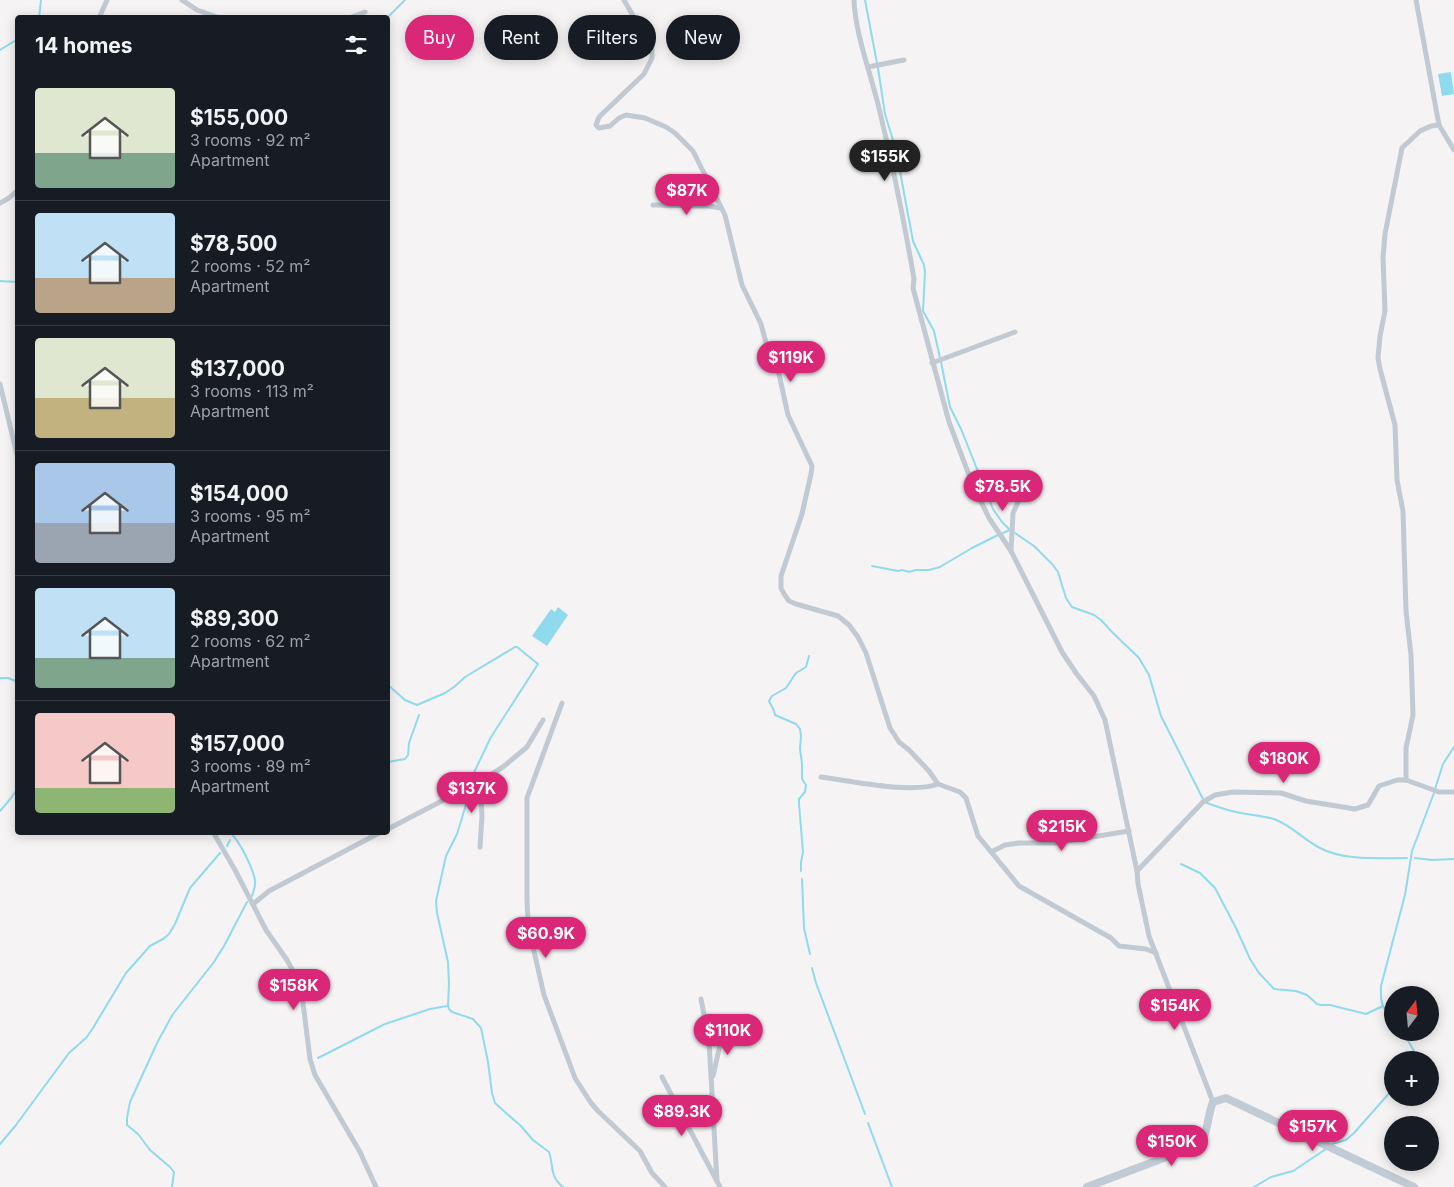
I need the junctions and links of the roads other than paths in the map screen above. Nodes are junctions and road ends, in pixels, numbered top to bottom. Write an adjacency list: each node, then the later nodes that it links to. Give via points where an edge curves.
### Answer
1 (107, 0): 7 (street)
2 (182, 0): 8 (street)
3 (624, 0): 17 (street, via 652,49 652,58 644,74 598,117 596,125 599,128 610,126 626,115 645,118 666,127 693,151)
4 (854, 0): 11 (street)
5 (1416, 0): 12 (street)
6 (365, 12): 9 (street)
7 (100, 15)
8 (211, 15)
9 (358, 15)
10 (904, 60): 11 (street)
11 (868, 67): 19 (street, via 903,214 913,288)
12 (1439, 125): 13 (street); 27 (street, via 1420,131 1402,148 1383,257 1385,311 1378,358 1395,425 1411,655 1412,715 1406,748)
13 (1454, 150)
14 (15, 193): 15 (street)
15 (0, 203)
16 (653, 205): 17 (street)
17 (721, 208): 29 (street, via 742,285 761,324 788,415 812,466 802,514 781,576 781,588 789,601 838,616 849,625 866,652 890,728)
18 (1015, 332): 19 (street)
19 (932, 363): 23 (street, via 949,422 972,483 989,518)
20 (0, 384): 21 (street)
21 (15, 446)
22 (1030, 486): 23 (street, via 1013,513)
23 (1012, 551): 32 (street, via 1062,652 1094,696 1105,720)
24 (562, 703): 47 (street, via 527,798 527,900 534,951 544,995 575,1078 591,1103 640,1151 652,1173)
25 (543, 720): 28 (street, via 519,755)
26 (821, 777): 29 (street, via 902,787)
27 (1406, 780): 30 (street, via 1439,792); 37 (street, via 1379,786 1368,806 1355,809 1306,801 1281,793 1215,795 1203,802)
28 (480, 781): 31 (street); 35 (street)
29 (938, 784): 36 (street, via 960,792 966,798 978,836)
30 (1454, 792)
31 (390, 828)
32 (1128, 831): 36 (street, via 1055,843 1005,845); 37 (street)
33 (215, 835): 38 (street)
34 (375, 835): 38 (street, via 269,891)
35 (480, 847)
36 (991, 852): 39 (street, via 1019,886 1120,946)
37 (1137, 871): 39 (street, via 1148,936)
38 (253, 904): 46 (street, via 298,980 315,1075 360,1152)
39 (1156, 953): 44 (street)
40 (701, 999): 43 (street, via 710,1041)
41 (724, 1027): 43 (street)
42 (662, 1077): 45 (street)
43 (712, 1081): 45 (street)
44 (1213, 1102): 49 (street, via 1203,1140 1198,1145); 50 (street, via 1226,1098)
45 (717, 1181): 48 (street)
46 (376, 1187)
47 (666, 1187)
48 (720, 1187)
49 (1087, 1187)
50 (1414, 1187)

